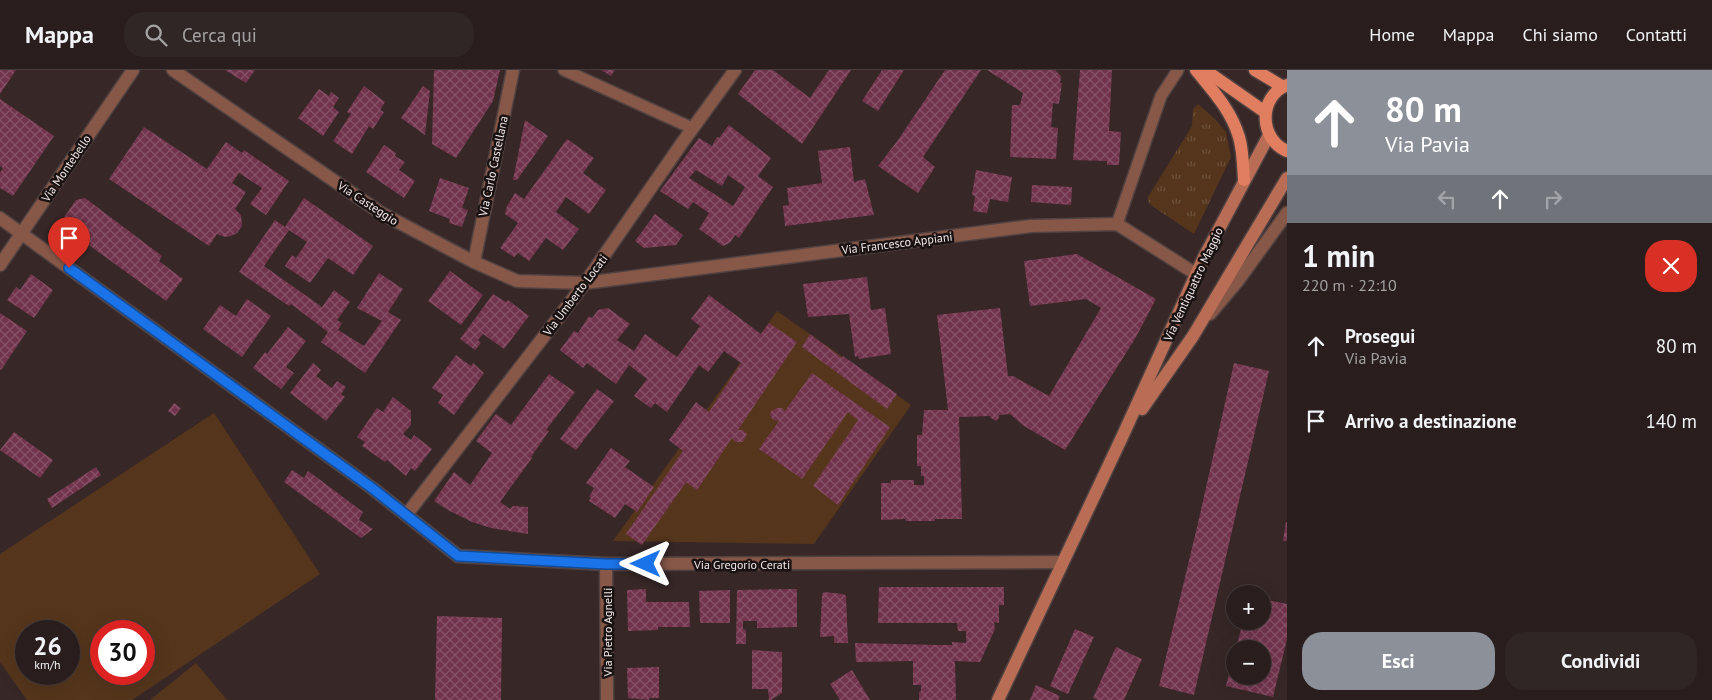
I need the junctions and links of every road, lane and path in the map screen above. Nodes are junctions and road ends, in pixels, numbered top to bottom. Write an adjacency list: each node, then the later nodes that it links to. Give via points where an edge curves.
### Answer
1 (133, 70): 20 (street, Via Montebello)
2 (173, 70): 21 (street, Via Casteggio, via 381,214)
3 (513, 70): 21 (street, Via Carlo Castellana)
4 (564, 70): 12 (lane)
5 (735, 70): 12 (street, Via Umberto Locati)
6 (1178, 70): 19 (lane, via 1161,96)
7 (1196, 70): 16 (main road, via 1230,114 1239,138)
8 (1205, 70): 11 (main road)
9 (1255, 70): 10 (main road)
10 (1285, 86): 11 (main road, via 1275,93)
11 (1265, 112): 13 (main road)
12 (692, 128): 24 (street, Via Umberto Locati)
13 (1270, 135): 14 (main road); 16 (main road, Via Ventiquattro Maggio)
14 (1287, 151)
15 (1287, 178): 25 (main road, Via Ventiquattro Maggio)
16 (1244, 180): 23 (main road, Via Ventiquattro Maggio)
17 (1287, 213): 25 (street)
18 (0, 218): 20 (street, Via Gregorio Cerati)
19 (1118, 224): 23 (street); 24 (street, Via Francesco Appiani, via 1030,226)
20 (22, 234): 22 (street, Via Montebello); 27 (street, Via Gregorio Cerati)
21 (474, 262): 24 (street, Via Casteggio, via 517,282)
22 (0, 265)
23 (1196, 274): 26 (main road, Via Ventiquattro Maggio)
24 (585, 283): 27 (street, Via Umberto Locati)
25 (1193, 336): 26 (main road, Via Ventiquattro Maggio)
26 (1123, 435): 28 (main road, Via Ventiquattro Maggio)
27 (407, 514): 29 (street, Via Gregorio Cerati, via 458,556)
28 (1062, 562): 29 (street, Via Gregorio Cerati); 31 (main road, Via Ventiquattro Maggio)
29 (606, 564): 30 (street, Via Pietro Agnelli)
30 (607, 700)
31 (998, 700)

